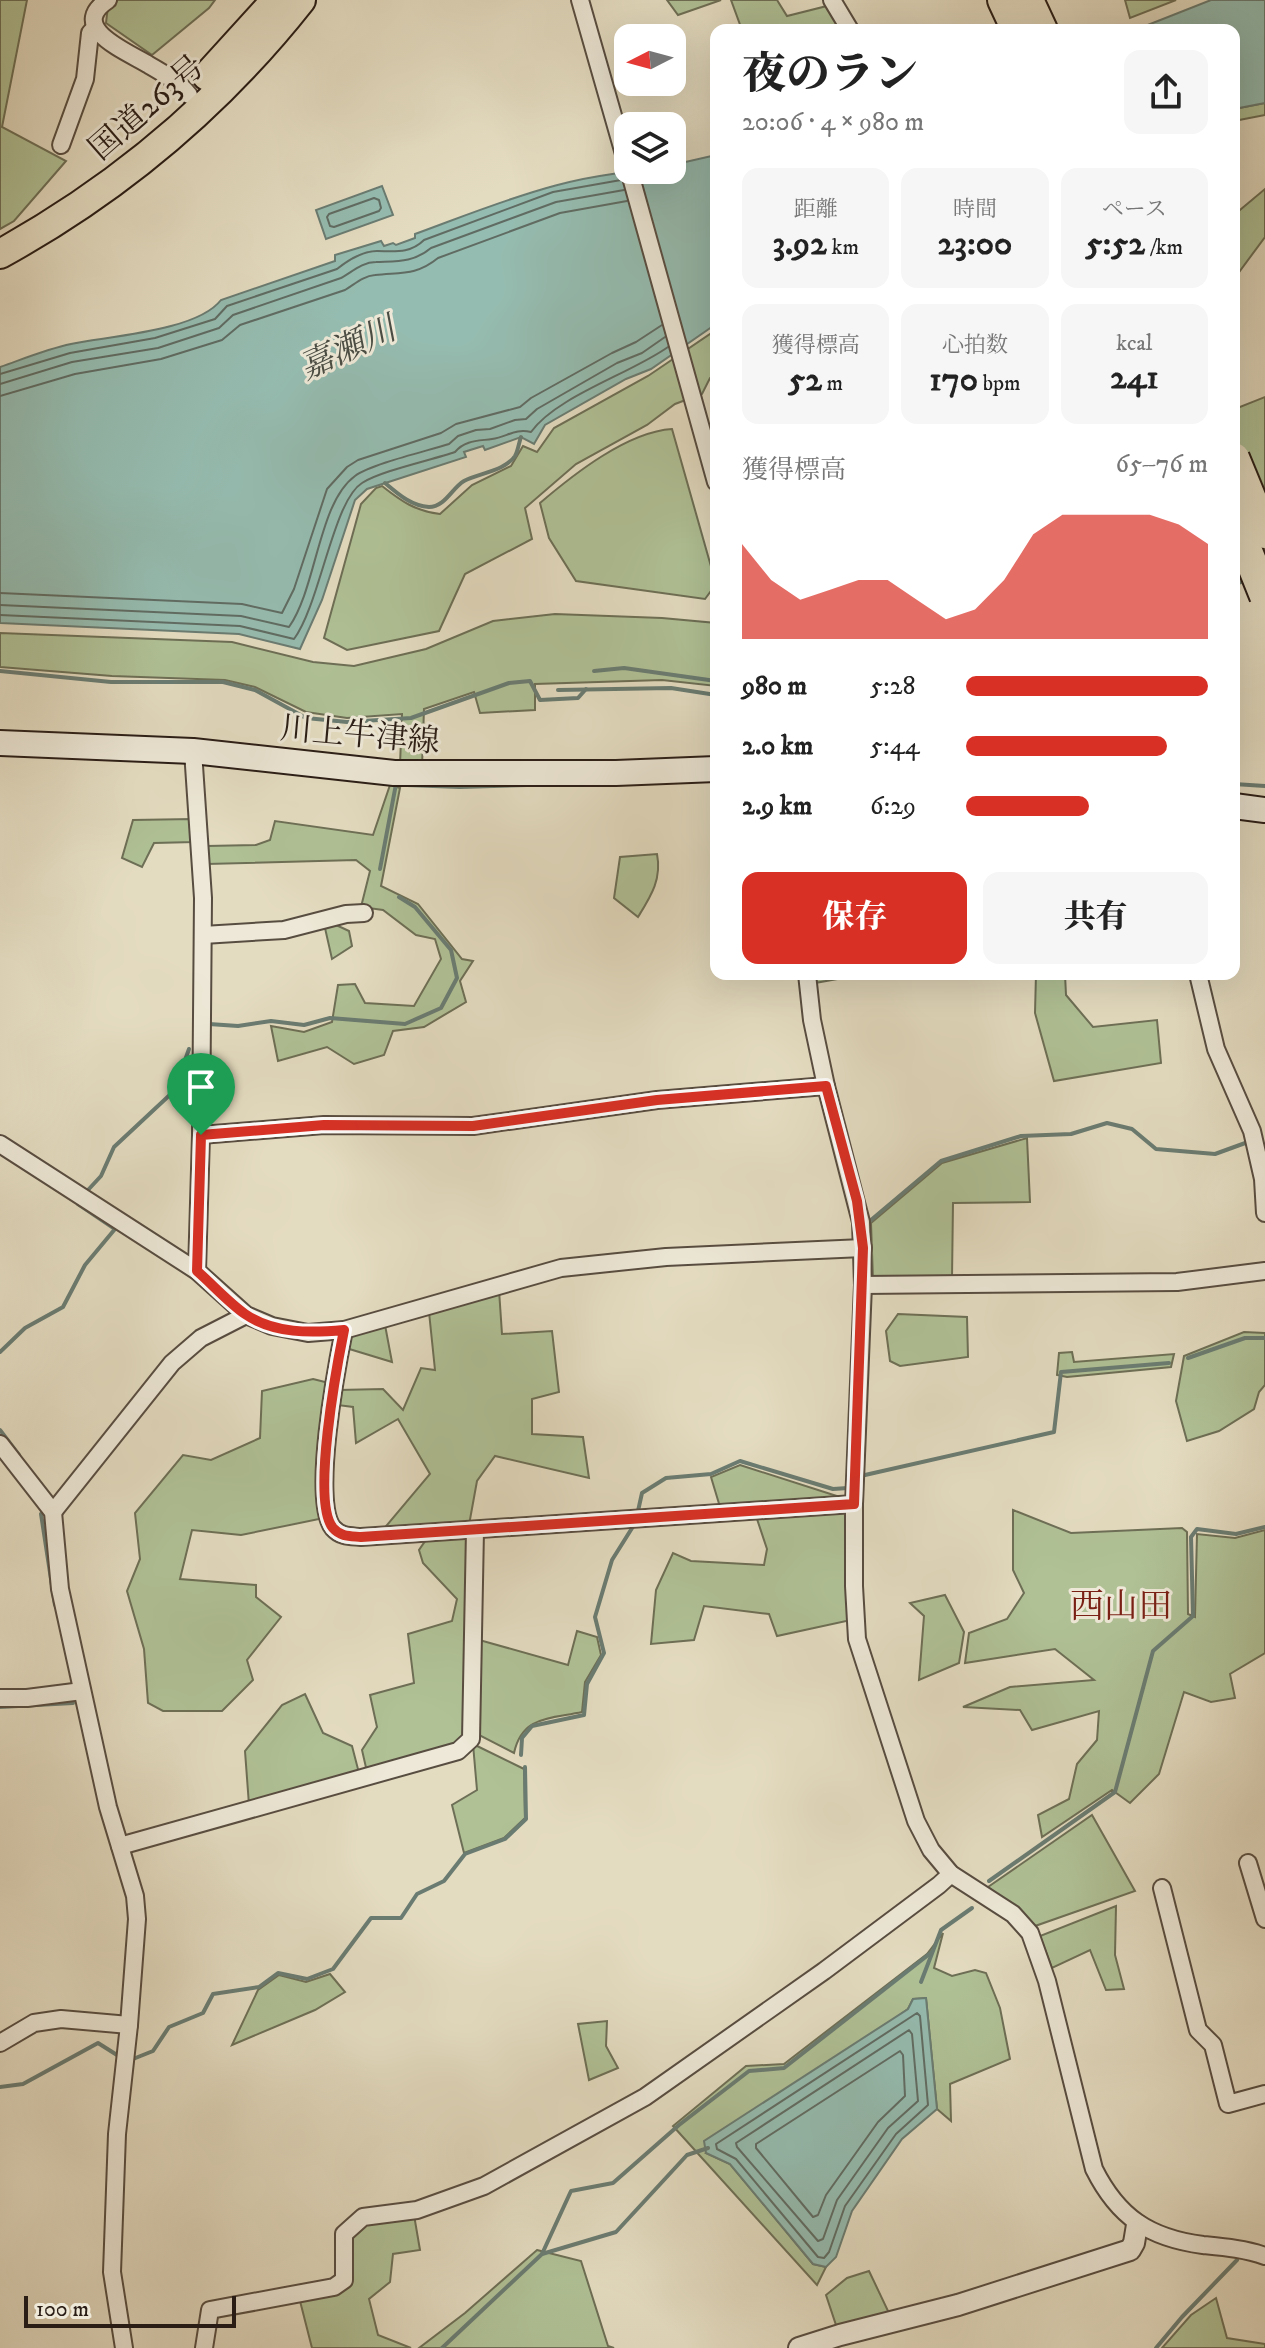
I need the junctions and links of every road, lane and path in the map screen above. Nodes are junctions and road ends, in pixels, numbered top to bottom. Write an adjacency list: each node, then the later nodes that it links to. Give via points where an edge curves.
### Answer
1 (108, 0): 11 (street, via 93,18)
2 (276, 0): 12 (highway, 国道263号)
3 (301, 0): 16 (highway, 国道263号, via 211,99 129,172)
4 (580, 0): 13 (street)
5 (832, 0): 8 (street)
6 (1003, 0): 9 (highway)
7 (1028, 0): 10 (highway)
8 (846, 24)
9 (1014, 24)
10 (1039, 24)
11 (95, 28): 12 (street); 14 (street, via 85,79)
12 (189, 95): 16 (highway, 国道263号, via 135,147)
13 (614, 118)
14 (61, 145)
15 (632, 184): 17 (street)
16 (9, 249)
17 (710, 461)
18 (1240, 473): 23 (highway, bridge)
19 (1265, 488): 20 (street)
20 (1240, 499)
21 (1265, 518): 22 (street)
22 (1240, 530)
23 (1265, 533)
24 (1240, 534): 25 (highway, bridge)
25 (1265, 596)
26 (0, 743): 27 (main road, 川上牛津線)
27 (193, 751): 28 (main road, 川上牛津線, via 394,773); 32 (street)
28 (710, 769)
29 (1240, 807): 30 (main road)
30 (1265, 810)
31 (364, 913): 32 (street, via 284,930)
32 (203, 935): 36 (street)
33 (808, 980): 35 (street)
34 (1199, 980): 38 (street, via 1216,1049 1252,1131)
35 (826, 1086): 36 (street, via 657,1100 473,1126 324,1125); 39 (street, via 857,1201)
36 (201, 1135): 40 (street)
37 (0, 1144): 40 (street)
38 (1265, 1213)
39 (863, 1248): 42 (street); 44 (street, via 666,1257 561,1268)
40 (197, 1271): 43 (street)
41 (1265, 1271): 42 (street, via 1177,1282)
42 (863, 1285): 46 (street)
43 (246, 1315): 44 (street, via 308,1333); 47 (street, via 201,1338 172,1363)
44 (344, 1330): 48 (street, via 325,1467 330,1525 342,1536 361,1537)
45 (0, 1444): 47 (street)
46 (854, 1504): 48 (street); 53 (street, via 857,1639 916,1821)
47 (53, 1512): 49 (street, via 60,1589)
48 (475, 1530): 51 (street, via 471,1739 458,1751)
49 (82, 1691): 50 (street); 51 (street)
50 (0, 1698)
51 (120, 1846): 56 (street, via 137,1919)
52 (1248, 1863): 55 (street)
53 (951, 1874): 59 (street, via 1013,1914 1030,1933 1094,2169 1107,2194); 62 (street, via 645,2097 484,2186 417,2210 363,2217 344,2234 344,2280 334,2287 210,2310)
54 (1162, 1888): 58 (street, via 1198,2030 1213,2045 1228,2104)
55 (1265, 1919)
56 (129, 2025): 57 (street, via 61,2019 34,2023); 61 (street, via 117,2134 112,2272)
57 (0, 2043)
58 (1265, 2094)
59 (1137, 2225): 60 (street, via 1175,2239); 63 (street, via 1130,2250)
60 (1264, 2254)
61 (124, 2348)
62 (204, 2348)
63 (799, 2348)

